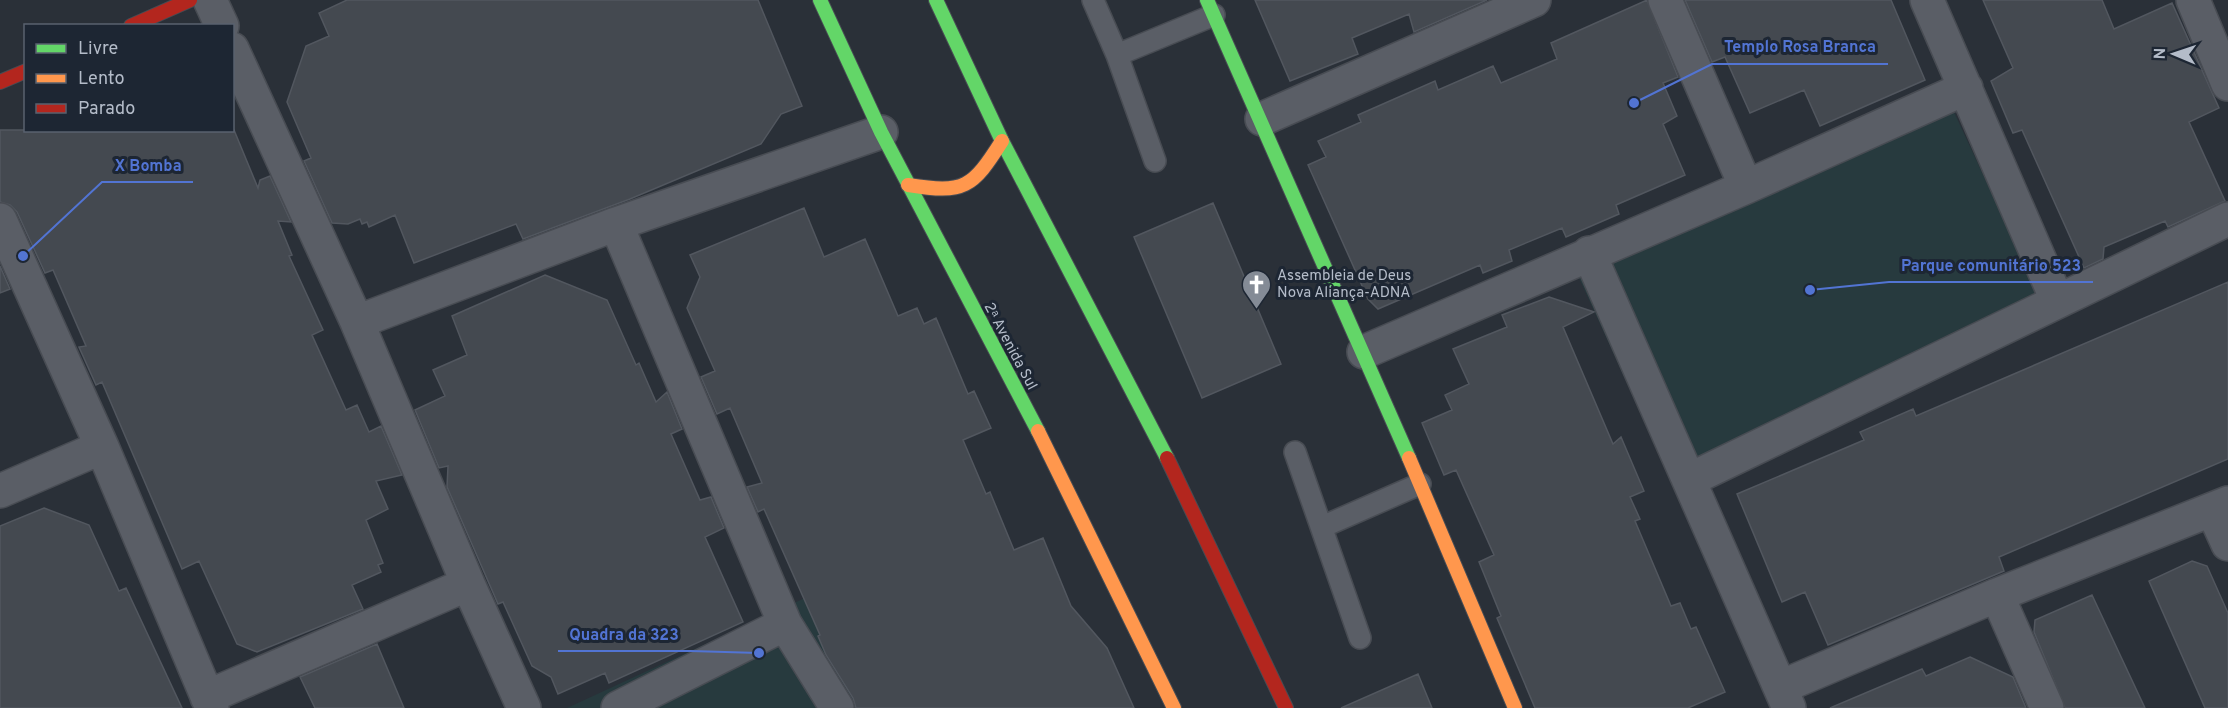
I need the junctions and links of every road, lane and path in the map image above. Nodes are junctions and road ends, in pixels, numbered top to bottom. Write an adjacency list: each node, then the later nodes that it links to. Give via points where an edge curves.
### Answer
1 (190, 0): 11 (street)
2 (210, 0): 12 (street)
3 (820, 0): 20 (street, 2ᵃ Avenida Sul)
4 (936, 0): 21 (street)
5 (1093, 0): 14 (lane)
6 (1534, 0): 19 (street)
7 (1665, 0): 24 (street)
8 (1927, 0): 18 (street)
9 (2193, 0): 17 (street)
10 (1210, 7): 14 (lane); 19 (street)
11 (136, 24)
12 (221, 24)
13 (234, 53): 30 (street)
14 (1117, 55): 22 (lane)
15 (24, 72): 16 (street)
16 (0, 82)
17 (2228, 84)
18 (1966, 88): 24 (street); 29 (street)
19 (1262, 119): 31 (street)
20 (881, 132): 23 (street, 2ᵃ Avenida Sul); 27 (street)
21 (1002, 141): 23 (street, via 979,177 960,189 939,191); 50 (street, via 1160,443)
22 (1155, 161)
23 (908, 185): 49 (street, 2ᵃ Avenida Sul, via 1051,457)
24 (1746, 187): 28 (street)
25 (0, 219): 32 (street)
26 (2228, 219): 29 (street)
27 (616, 224): 30 (street); 42 (street)
28 (1588, 254): 31 (street); 34 (street)
29 (2057, 300): 34 (street)
30 (357, 322): 40 (street)
31 (1364, 352): 35 (street)
32 (102, 447): 36 (street); 45 (street)
33 (1295, 452): 38 (lane)
34 (1689, 480): 44 (street)
35 (1420, 484): 38 (lane); 51 (street)
36 (0, 491)
37 (2221, 507): 39 (street); 41 (street)
38 (1322, 528): 43 (lane)
39 (2228, 544)
40 (468, 584): 45 (street); 46 (street)
41 (1998, 595): 44 (street); 52 (street)
42 (785, 624): 47 (street); 48 (street)
43 (1360, 638)
44 (1785, 697)
45 (209, 703)
46 (524, 708)
47 (618, 708)
48 (837, 708)
49 (1174, 708)
50 (1286, 708)
51 (1515, 708)
52 (2047, 708)

